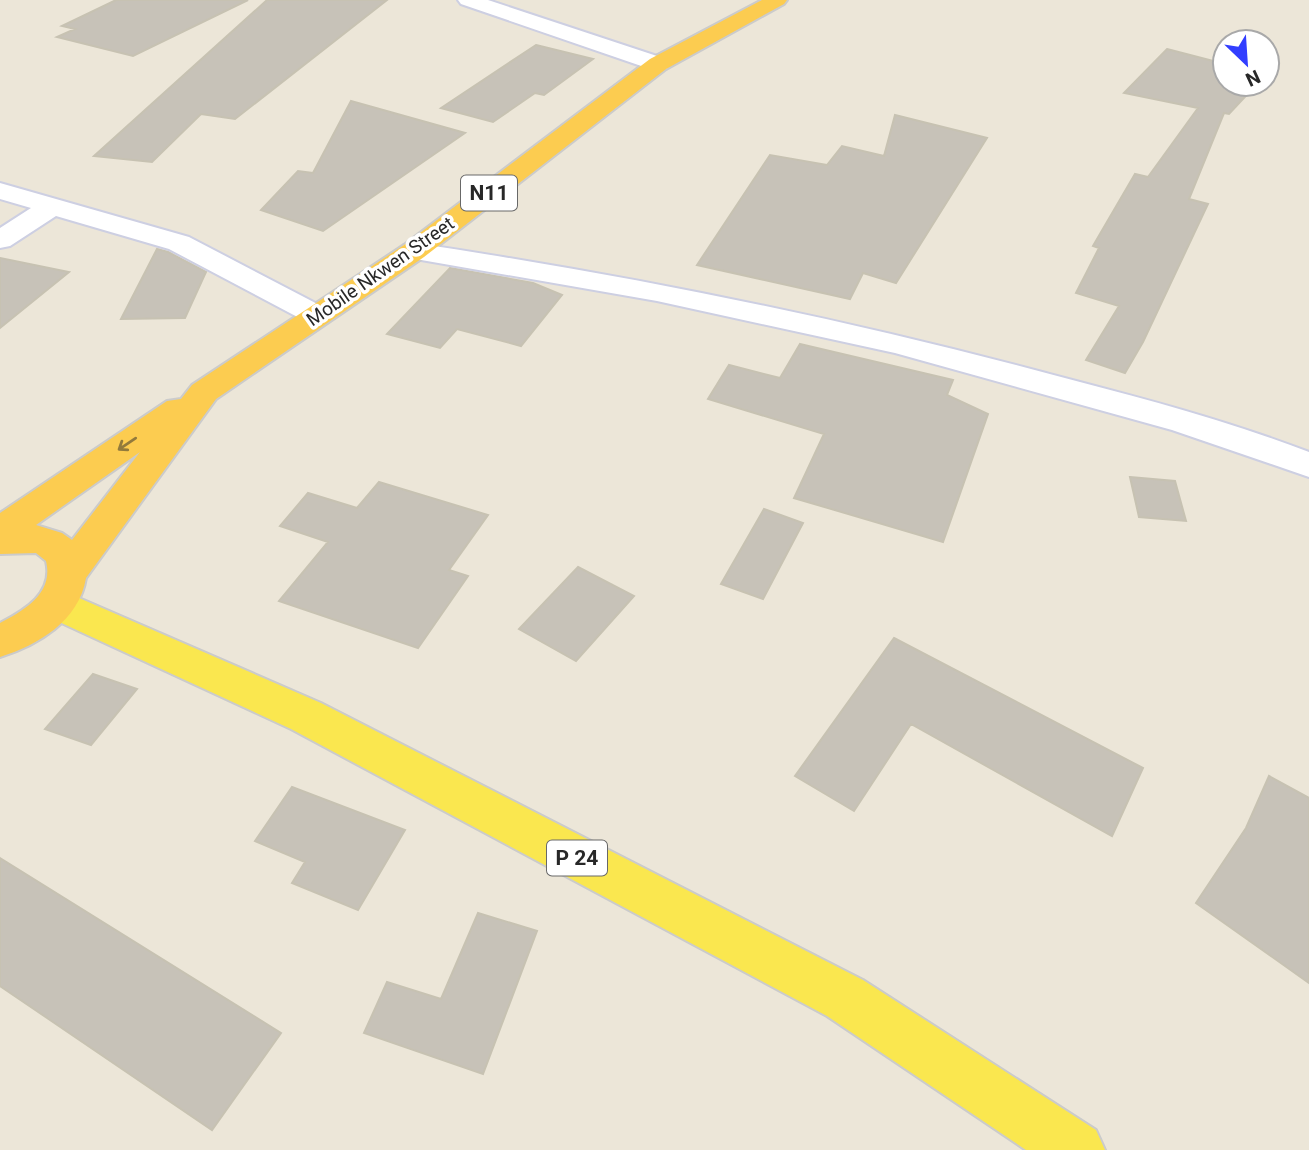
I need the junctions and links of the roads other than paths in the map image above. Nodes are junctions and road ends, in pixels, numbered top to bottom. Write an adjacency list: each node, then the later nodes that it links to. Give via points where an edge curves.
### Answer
1 (468, 0): 3 (street)
2 (777, 0): 3 (highway, Mobile Nkwen Street / N11)
3 (658, 64): 7 (highway, Mobile Nkwen Street / N11)
4 (0, 191): 5 (street)
5 (52, 207): 6 (street); 8 (street, via 179,243)
6 (0, 240)
7 (414, 251): 8 (highway, Mobile Nkwen Street / N11); 10 (street, via 568,273 796,319 1246,439)
8 (316, 315): 9 (highway, Mobile Nkwen Street / N11)
9 (204, 392): 11 (highway, one-way to 11); 13 (highway, Mobile Nkwen Street / N11)
10 (1309, 465)
11 (0, 531)
12 (0, 540): 13 (highway, via 41,539 59,549 66,559)
13 (63, 588): 14 (highway, Mobile Nkwen Street, via 42,618); 15 (main road, P 24, via 845,998)
14 (0, 641)
15 (1076, 1150)

